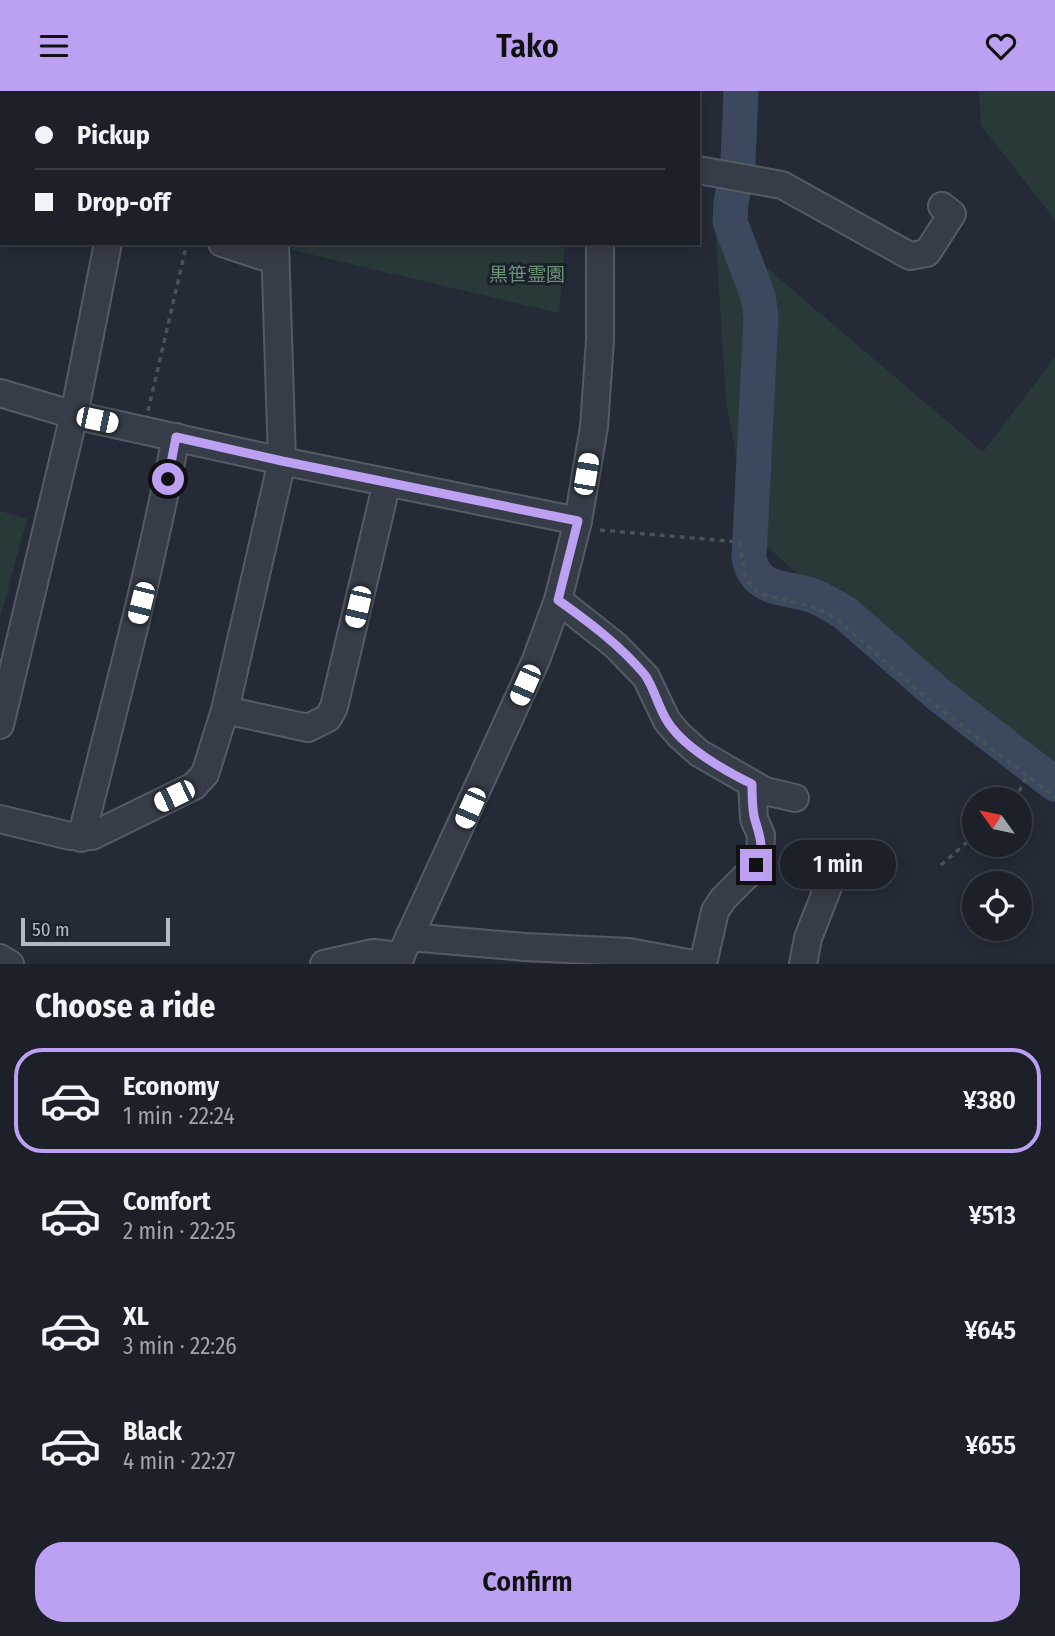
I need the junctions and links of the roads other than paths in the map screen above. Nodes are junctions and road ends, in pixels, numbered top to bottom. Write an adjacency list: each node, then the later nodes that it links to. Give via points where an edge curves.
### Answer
1 (700, 170): 2 (street, via 782,185 909,256 927,253 953,214)
2 (942, 205)
3 (108, 245): 8 (street)
4 (234, 245): 6 (street)
5 (600, 245): 12 (street, via 594,427)
6 (274, 252): 10 (street)
7 (0, 393): 8 (street)
8 (74, 415): 9 (street); 15 (street)
9 (176, 437): 10 (street); 19 (street, via 141,603)
10 (282, 461): 11 (street); 14 (street)
11 (387, 482): 12 (street); 14 (street, via 328,718 308,729)
12 (578, 521): 13 (street)
13 (558, 600): 16 (street, via 615,645 646,677 678,735); 21 (street, via 536,660)
14 (225, 710): 19 (street, via 202,781 92,837)
15 (0, 725)
16 (752, 784): 17 (street); 26 (street, via 760,857 715,911)
17 (795, 798)
18 (0, 819): 19 (street)
19 (81, 838)
20 (830, 881): 27 (street)
21 (402, 952): 24 (street); 25 (street, via 526,947 629,951)
22 (0, 958): 23 (street)
23 (10, 964)
24 (324, 964)
25 (693, 964)
26 (702, 964)
27 (803, 964)

